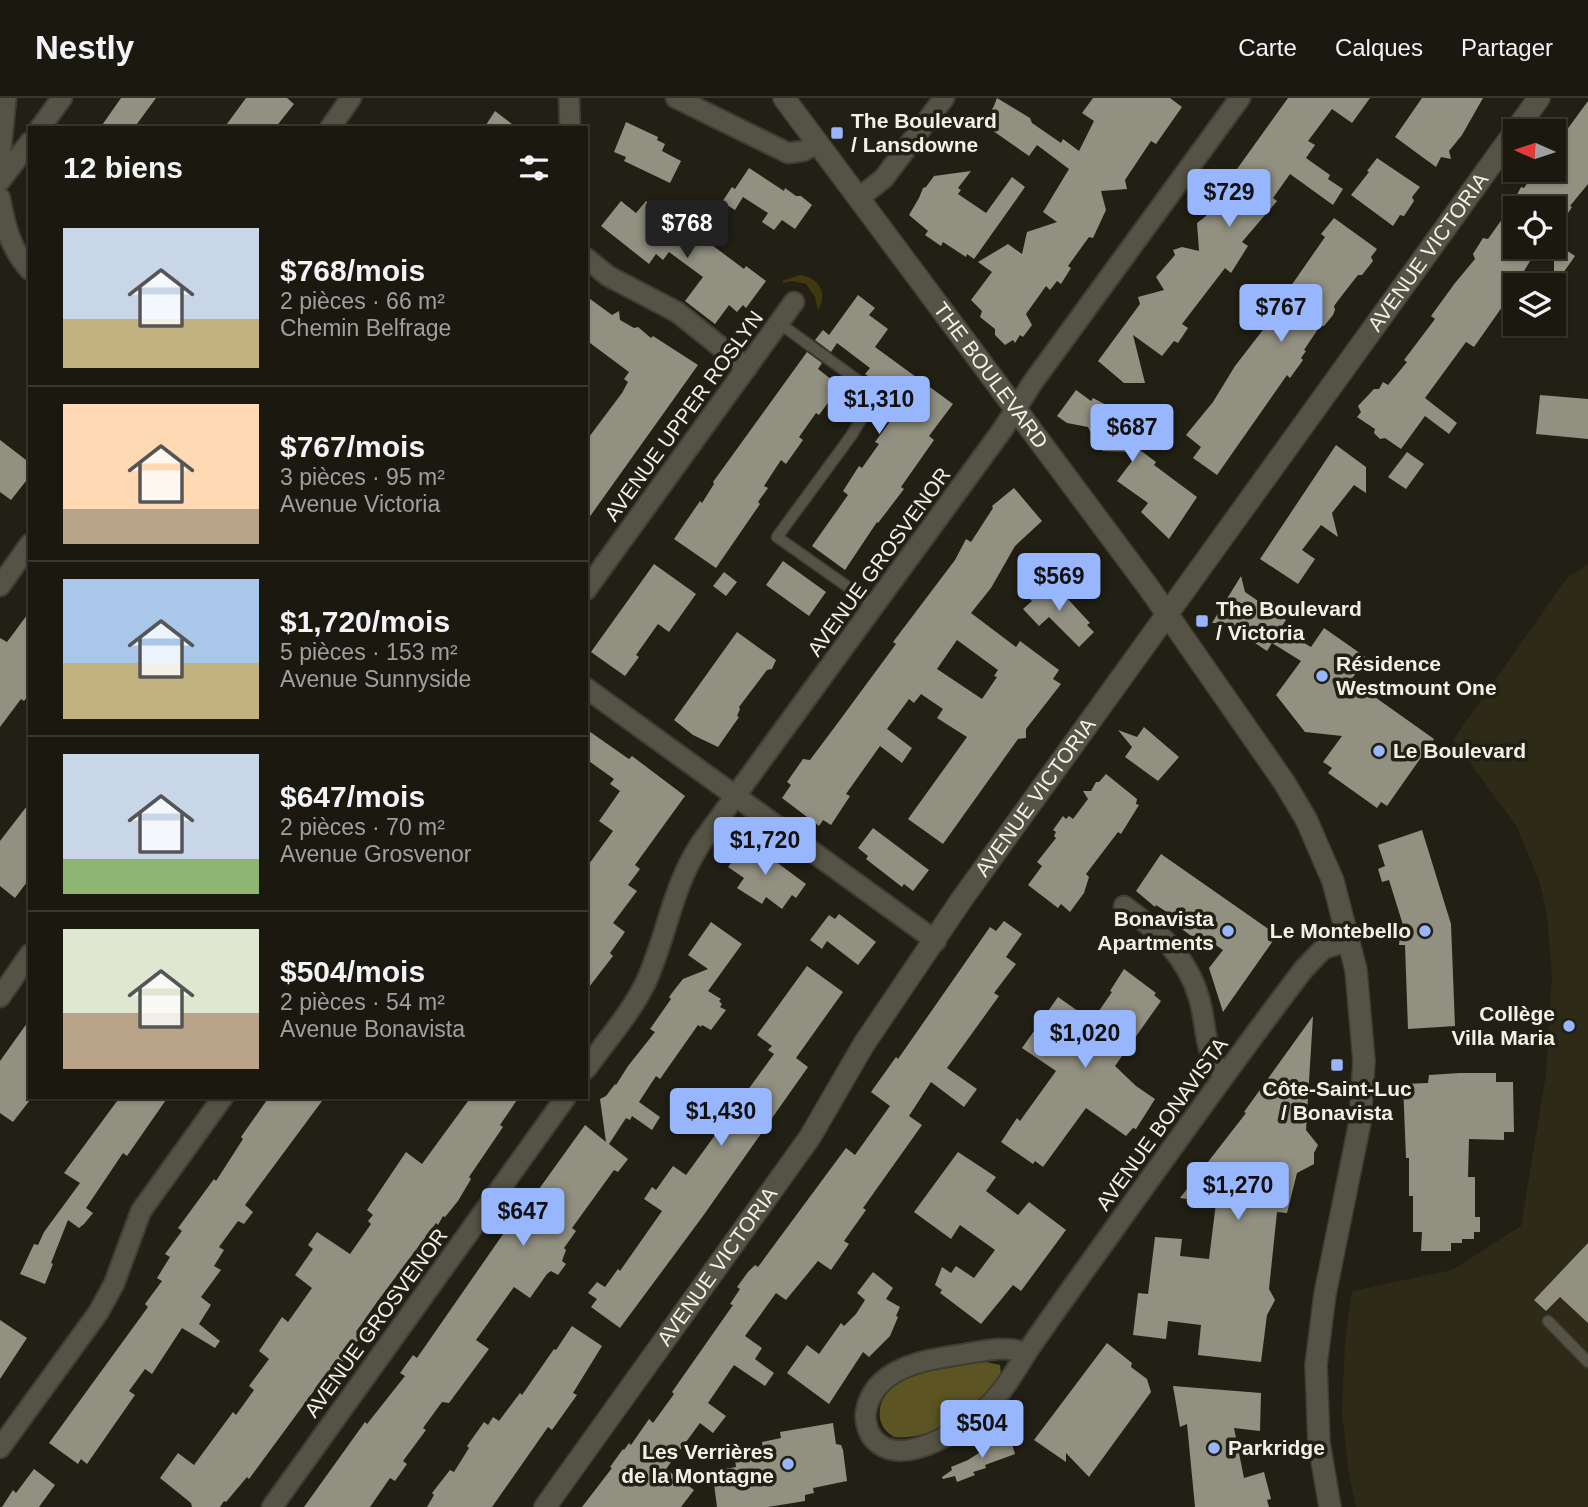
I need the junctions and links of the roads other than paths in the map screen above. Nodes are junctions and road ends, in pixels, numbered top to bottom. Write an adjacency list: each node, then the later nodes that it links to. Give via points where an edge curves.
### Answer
1 (6, 98): 15 (street)
2 (62, 98): 10 (street)
3 (351, 98): 11 (street)
4 (569, 98): 12 (street)
5 (676, 98): 13 (street, via 788,153)
6 (784, 98): 13 (street, THE BOULEVARD)
7 (944, 98): 18 (street, via 891,170)
8 (1240, 98): 24 (street, AVENUE GROSVENOR)
9 (1539, 98): 29 (street, AVENUE VICTORIA)
10 (41, 126)
11 (331, 126)
12 (570, 126)
13 (817, 144): 18 (street, THE BOULEVARD)
14 (28, 145): 16 (street)
15 (0, 160)
16 (0, 181)
17 (0, 198): 20 (street, via 6,231)
18 (859, 198): 24 (street, THE BOULEVARD)
19 (588, 260): 23 (street, via 617,282 677,312)
20 (28, 268)
21 (794, 303): 22 (street, AVENUE UPPER ROSLYN)
22 (779, 323): 23 (street, AVENUE UPPER ROSLYN); 28 (lane, via 867,387 873,400 776,537)
23 (747, 368): 27 (street, AVENUE UPPER ROSLYN)
24 (1016, 408): 28 (street, AVENUE GROSVENOR); 29 (street, THE BOULEVARD)
25 (28, 547): 26 (street)
26 (0, 586)
27 (588, 587)
28 (875, 606): 31 (street, AVENUE GROSVENOR)
29 (1167, 613): 33 (street, AVENUE VICTORIA); 34 (street, THE BOULEVARD, via 1306,819 1333,881)
30 (588, 689): 31 (street)
31 (735, 797): 33 (street); 37 (street, AVENUE GROSVENOR, via 689,861 645,982)
32 (1124, 906): 38 (street, via 1163,936 1187,968 1199,997 1210,1052)
33 (936, 941): 46 (street, AVENUE VICTORIA, via 864,1044 810,1137)
34 (1349, 941): 38 (street, AVENUE BONAVISTA, via 1329,946 1313,957); 47 (street, THE BOULEVARD, via 1362,1016 1363,1096 1318,1342 1317,1423)
35 (28, 957): 36 (street)
36 (0, 997)
37 (588, 1066)
38 (1225, 1075): 42 (street, AVENUE BONAVISTA)
39 (222, 1099): 44 (street, via 141,1211 98,1313)
40 (565, 1099): 45 (street, AVENUE GROSVENOR)
41 (1548, 1321): 43 (lane)
42 (1027, 1353): 42 (street, AVENUE BONAVISTA, via 992,1349 900,1370 882,1382 871,1398 866,1413 868,1430 878,1444 897,1450 948,1436 997,1398)
43 (1588, 1362)
44 (0, 1448)
45 (272, 1507)
46 (545, 1507)
47 (1329, 1507)

